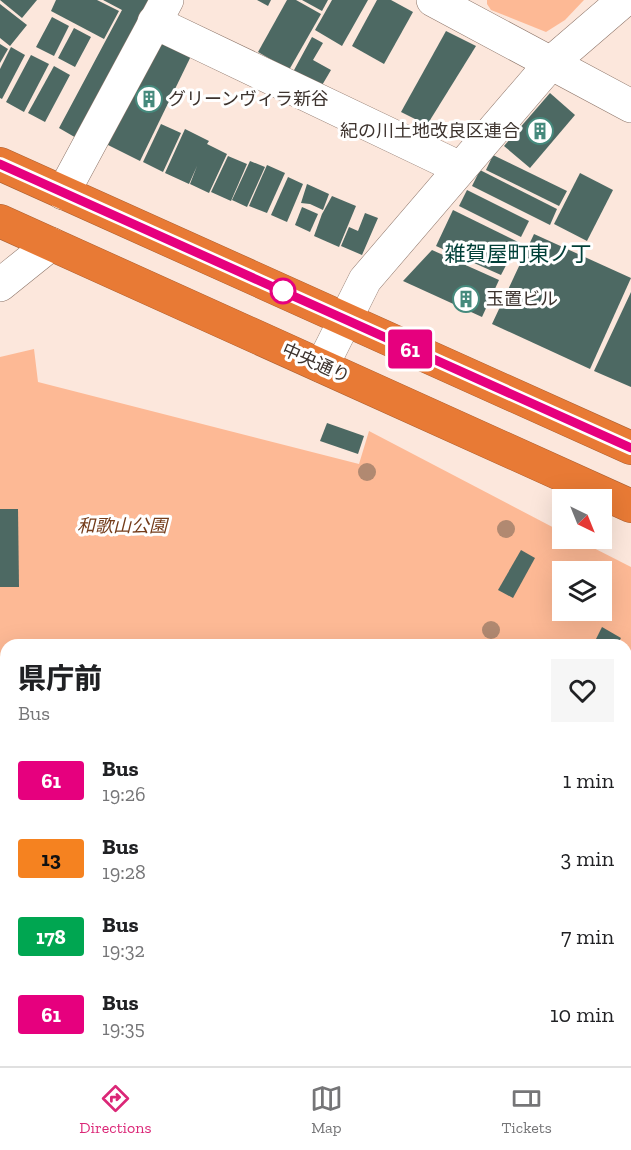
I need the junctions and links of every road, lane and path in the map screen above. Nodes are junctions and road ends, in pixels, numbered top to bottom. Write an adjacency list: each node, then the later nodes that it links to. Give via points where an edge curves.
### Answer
1 (433, 0): 4 (street)
2 (624, 0): 4 (street)
3 (161, 11): 7 (street); 8 (street)
4 (552, 62): 5 (street); 7 (street)
5 (631, 106)
6 (0, 164): 8 (highway)
7 (460, 168): 12 (street, via 365,280)
8 (63, 193): 12 (highway)
9 (0, 221): 10 (highway, 中央通り)
10 (51, 244): 11 (street); 13 (highway, 中央通り)
11 (0, 285)
12 (345, 319): 13 (street); 14 (highway)
13 (322, 366): 15 (highway, 中央通り)
14 (631, 448)
15 (631, 506)

